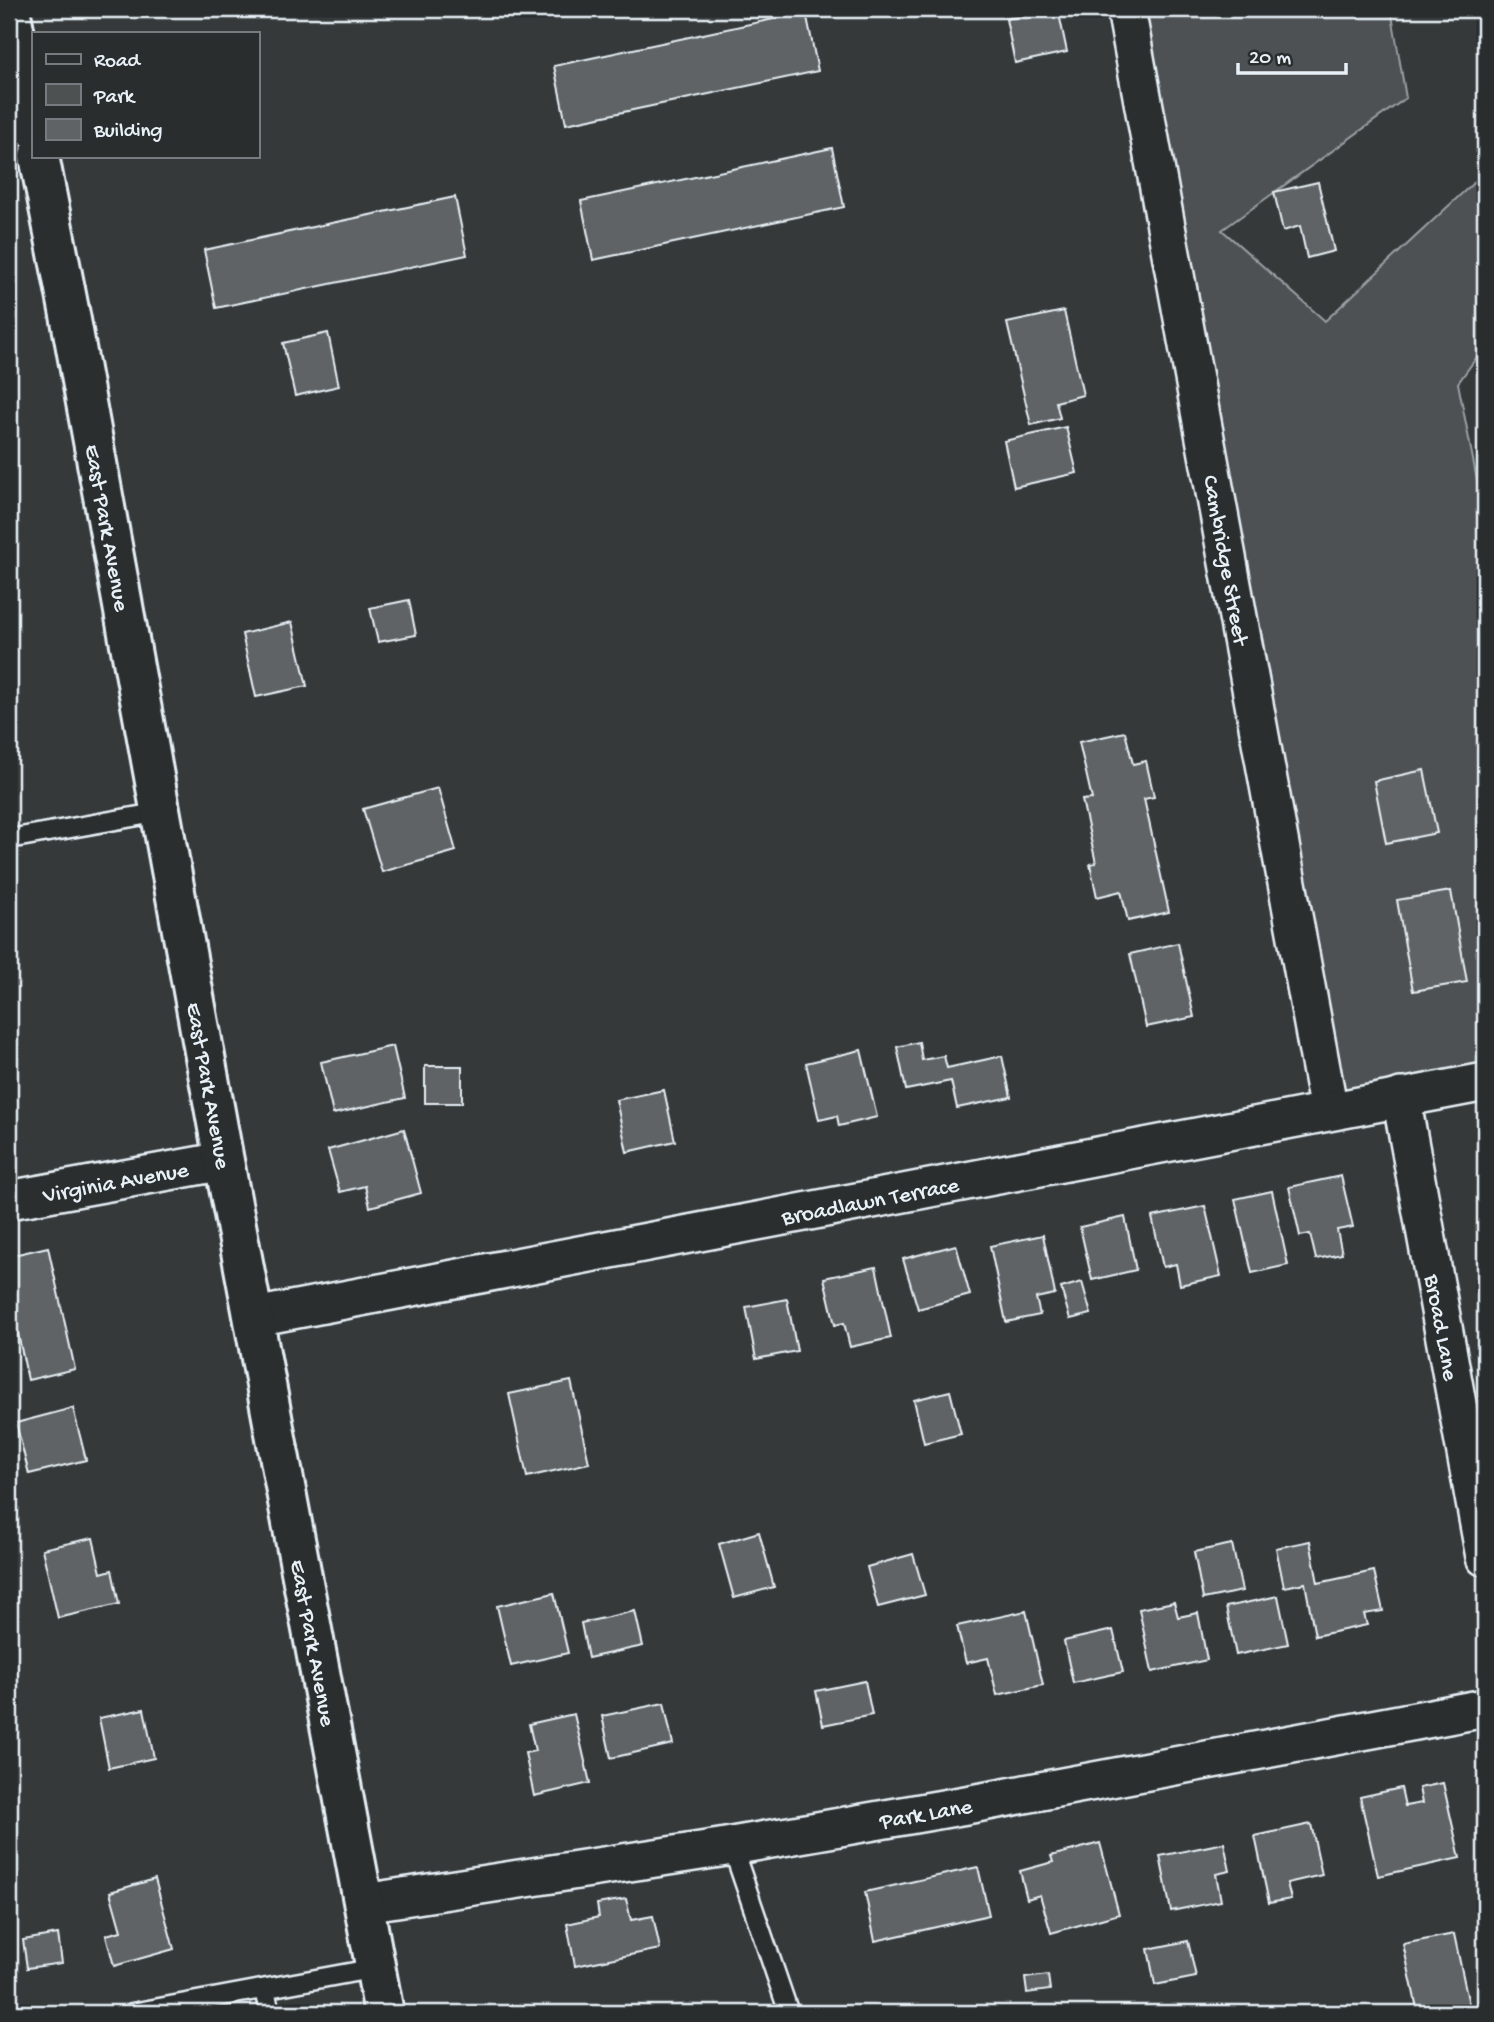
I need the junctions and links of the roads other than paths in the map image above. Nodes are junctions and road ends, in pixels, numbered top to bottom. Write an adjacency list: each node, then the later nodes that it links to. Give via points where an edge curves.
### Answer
1 (10, 9): 3 (main road)
2 (1126, 9): 9 (street, Cambridge Street)
3 (32, 123)
4 (39, 158): 5 (main road, East Park Avenue)
5 (160, 812): 6 (lane); 10 (main road, East Park Avenue)
6 (9, 839)
7 (1485, 1082): 8 (street, Broadlawn Terrace)
8 (1401, 1097): 9 (street, Broadlawn Terrace); 13 (street, Broad Lane)
9 (1329, 1111): 12 (street, Broadlawn Terrace)
10 (224, 1161): 11 (street, Virginia Avenue); 12 (main road, East Park Avenue)
11 (9, 1200)
12 (255, 1317): 16 (main road, East Park Avenue)
13 (1485, 1557)
14 (1485, 1708): 15 (street, Park Lane)
15 (732, 1846): 16 (street, Park Lane); 22 (lane)
16 (364, 1903): 17 (main road, East Park Avenue)
17 (376, 1968): 18 (lane); 21 (main road, East Park Avenue)
18 (265, 1989): 19 (lane); 20 (lane)
19 (132, 2013)
20 (270, 2013)
21 (384, 2013)
22 (789, 2013)

